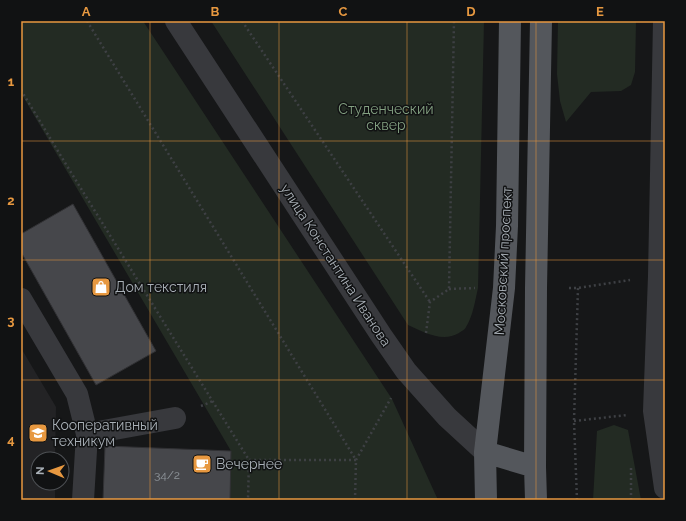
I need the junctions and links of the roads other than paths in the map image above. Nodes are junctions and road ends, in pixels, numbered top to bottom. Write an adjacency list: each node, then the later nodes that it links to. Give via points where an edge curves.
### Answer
1 (176, 21): 8 (street, улица Константина Иванова, via 406,371 447,417)
2 (510, 21): 8 (main road, Московский проспект, via 504,288)
3 (541, 21): 9 (main road)
4 (664, 21): 10 (street, via 654,411)
5 (21, 300): 7 (street, via 77,394)
6 (175, 418): 7 (street)
7 (87, 434): 11 (street)
8 (485, 452): 9 (main road, улица Константина Иванова); 12 (main road, Московский проспект)
9 (535, 467): 13 (main road)
10 (665, 488)
11 (83, 500)
12 (486, 500)
13 (536, 500)

